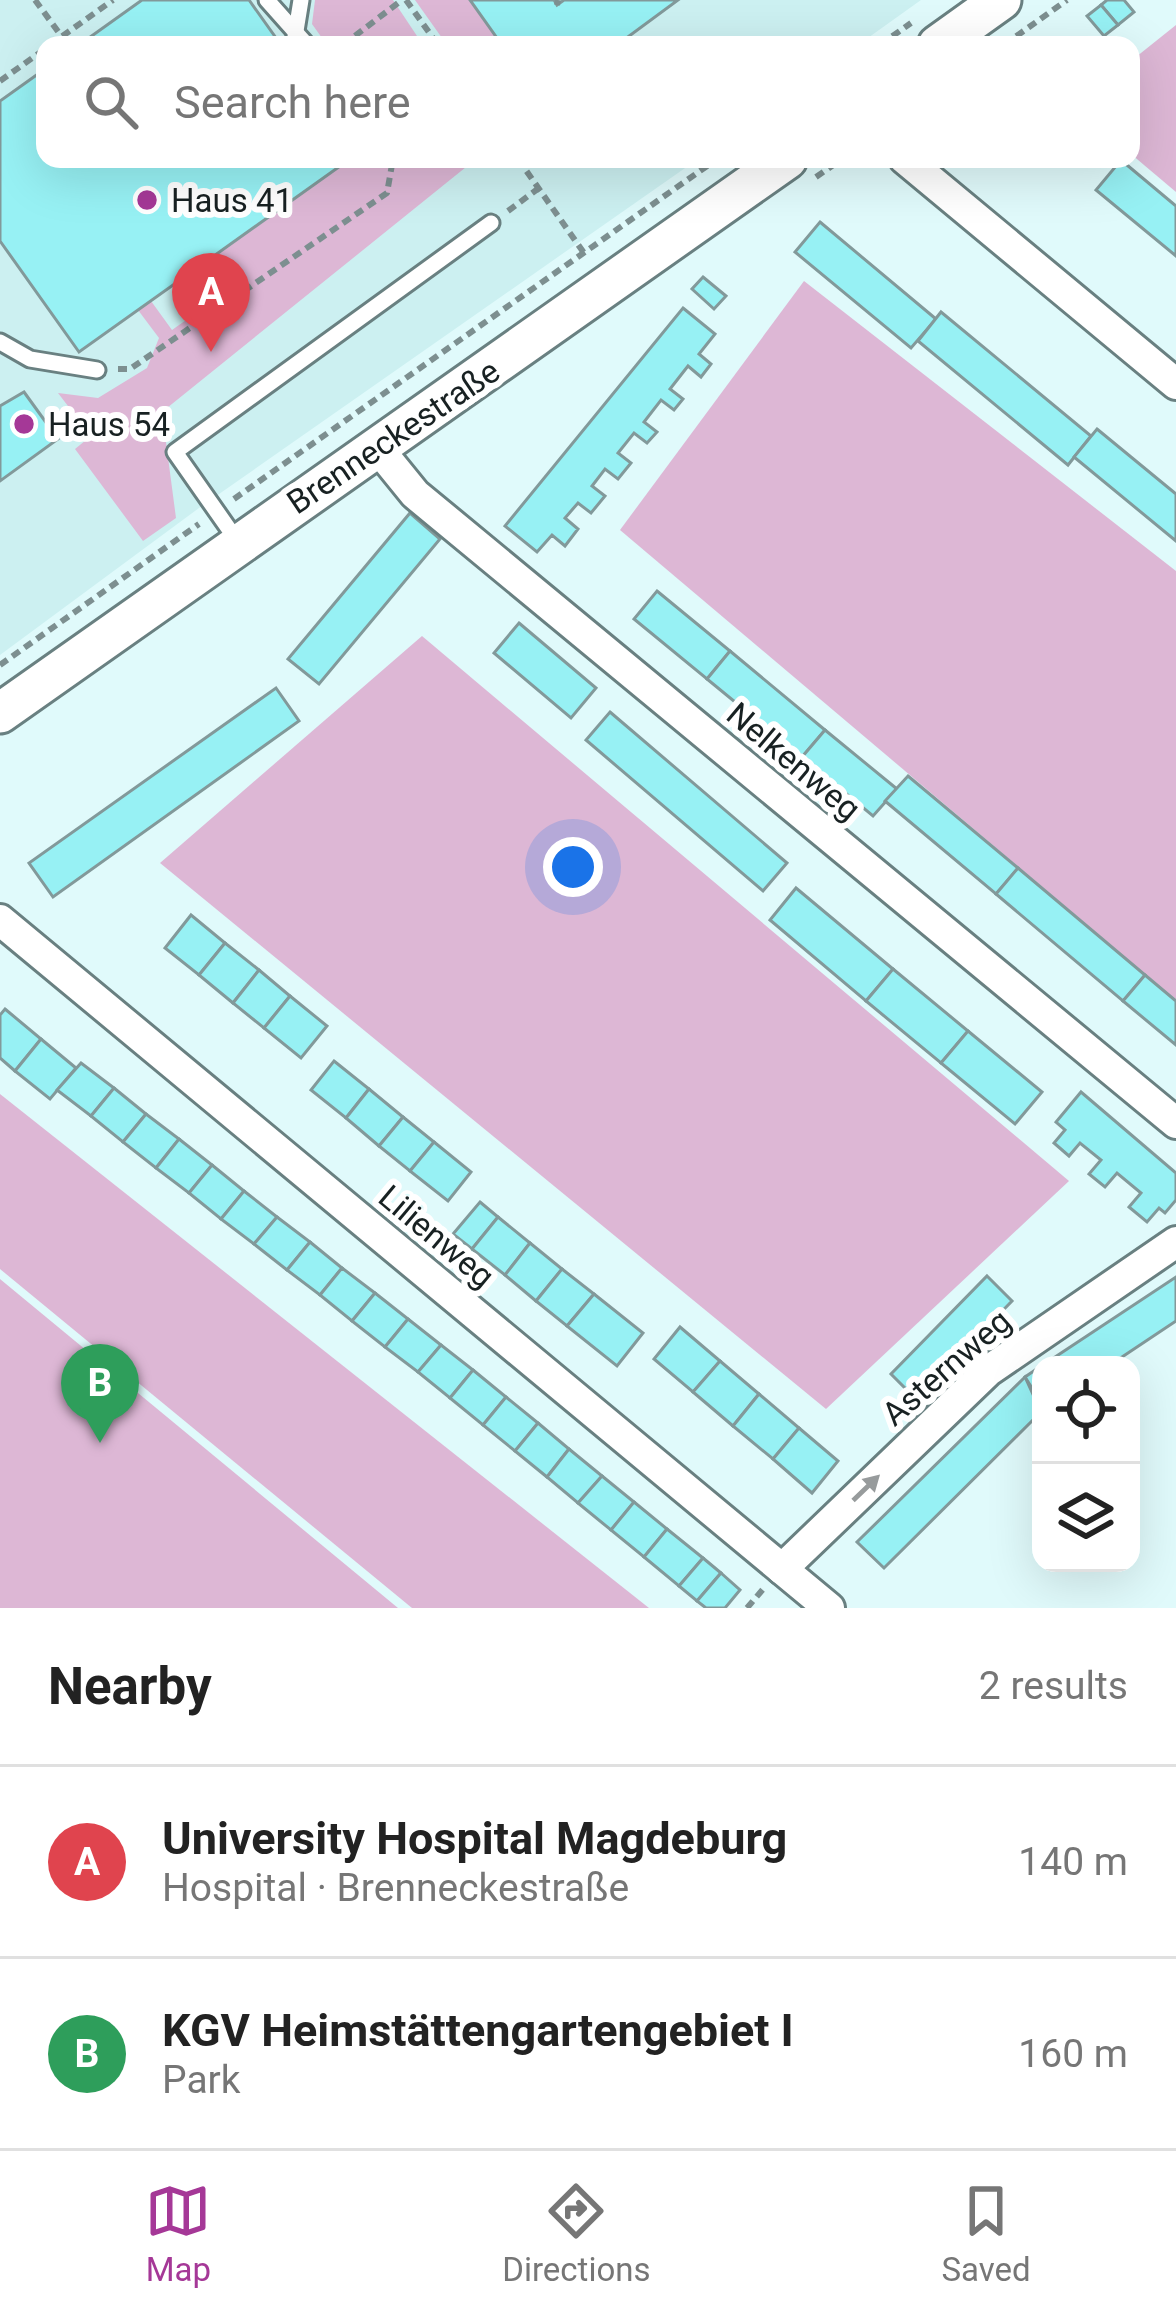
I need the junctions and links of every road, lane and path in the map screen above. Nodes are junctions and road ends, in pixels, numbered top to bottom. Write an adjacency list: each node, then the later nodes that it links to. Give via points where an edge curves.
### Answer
1 (35, 0): 8 (path)
2 (113, 0): 9 (path)
3 (267, 0): 10 (lane)
4 (302, 0): 11 (lane)
5 (404, 0): 12 (path); 13 (path)
6 (1001, 0): 14 (street)
7 (1067, 0): 15 (path)
8 (61, 36)
9 (63, 36)
10 (297, 36)
11 (301, 36)
12 (355, 36)
13 (431, 36)
14 (951, 36)
15 (1017, 36)
16 (36, 56): 17 (path)
17 (0, 81)
18 (391, 168): 27 (path, via 387,193 130,369)
19 (524, 168): 23 (path)
20 (704, 168): 25 (path, Brenneckestraße)
21 (774, 168): 29 (street, Brenneckestraße)
22 (915, 168): 28 (street)
23 (539, 188): 24 (path); 25 (path)
24 (491, 223): 30 (lane, via 175,452)
25 (584, 253): 30 (path, Brenneckestraße)
26 (0, 342): 27 (lane, via 30,359)
27 (97, 370)
28 (1176, 384)
29 (376, 446): 30 (street, Brenneckestraße); 34 (street, Nelkenweg, via 415,494)
30 (227, 527): 31 (path, Brenneckestraße); 32 (street, Brenneckestraße)
31 (0, 665)
32 (0, 713)
33 (0, 920): 36 (street, Lilienweg)
34 (1176, 1123)
35 (1176, 1243): 36 (street, Asternweg, one-way to 35, via 988,1371)
36 (782, 1570): 37 (street, Lilienweg)
37 (829, 1608)

